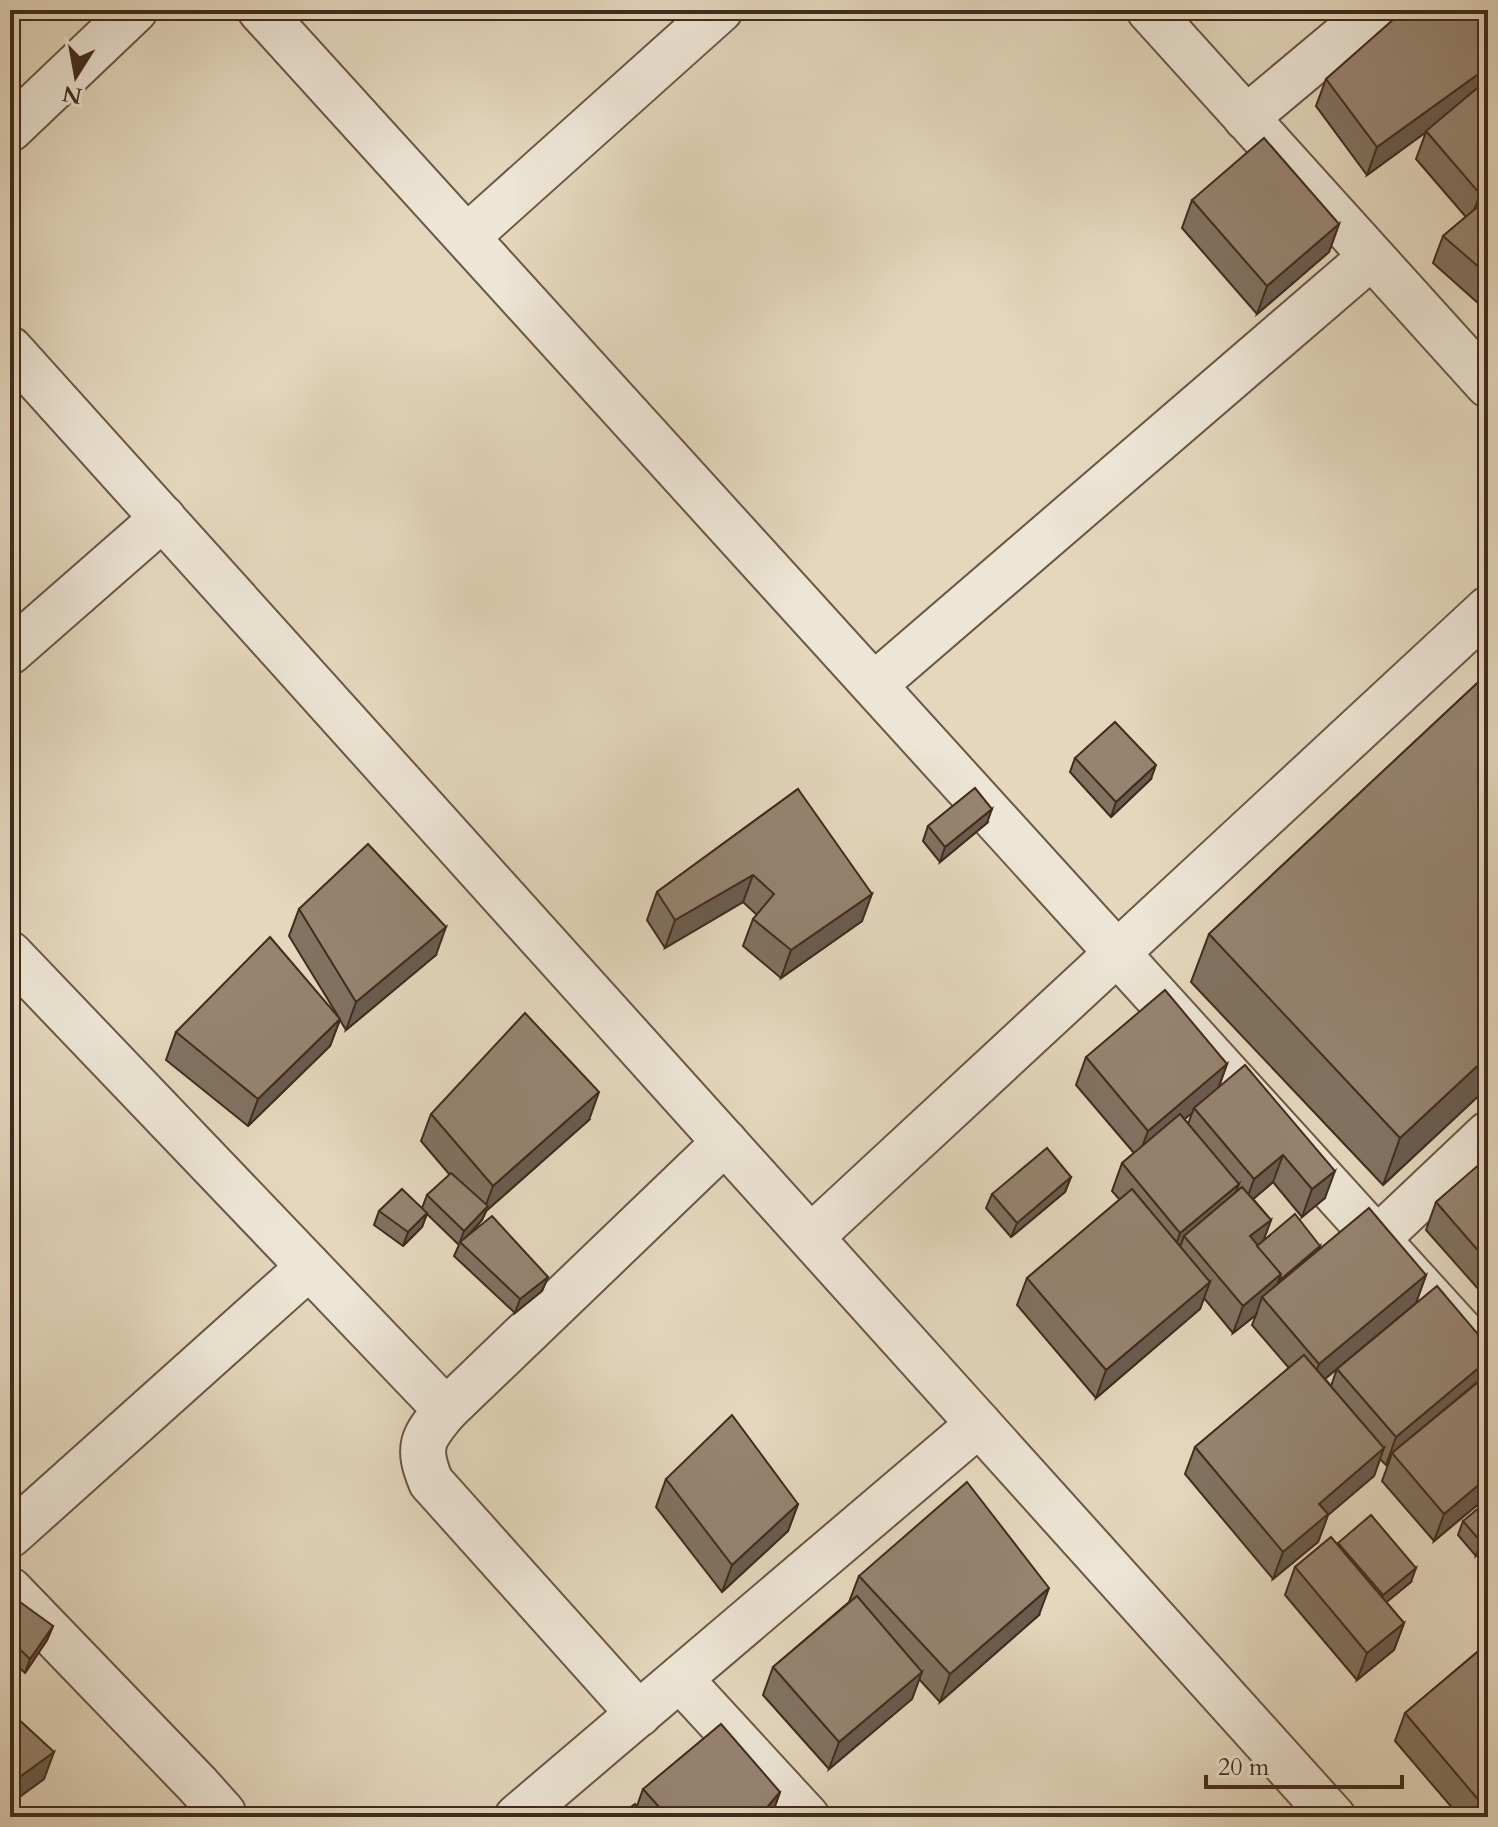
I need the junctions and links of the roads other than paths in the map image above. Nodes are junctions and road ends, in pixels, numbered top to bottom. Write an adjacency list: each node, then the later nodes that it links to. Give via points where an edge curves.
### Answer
1 (135, 10): 7 (street)
2 (260, 10): 8 (street)
3 (720, 10): 8 (street)
4 (1149, 10): 6 (street)
5 (1375, 10): 6 (street)
6 (1246, 118): 9 (street)
7 (10, 129)
8 (468, 236): 15 (street)
9 (1371, 257): 11 (street); 15 (street)
10 (10, 349): 12 (street)
11 (1488, 385)
12 (163, 518): 14 (street); 19 (street)
13 (1488, 609): 16 (street)
14 (10, 652)
15 (874, 685): 16 (street)
16 (1116, 953): 20 (street); 21 (street)
17 (10, 954): 22 (street)
18 (1488, 1134): 21 (street)
19 (725, 1142): 20 (street); 24 (street)
20 (811, 1237): 25 (street)
21 (1377, 1239): 23 (street)
22 (309, 1267): 24 (street); 26 (street)
23 (1488, 1361)
24 (446, 1410): 29 (street, via 424,1436 422,1461 431,1482)
25 (979, 1424): 28 (street); 33 (street)
26 (10, 1535)
27 (10, 1590): 30 (street)
28 (680, 1679): 29 (street); 32 (street)
29 (639, 1714): 31 (street)
30 (223, 1817)
31 (517, 1817)
32 (807, 1817)
33 (1333, 1817)

